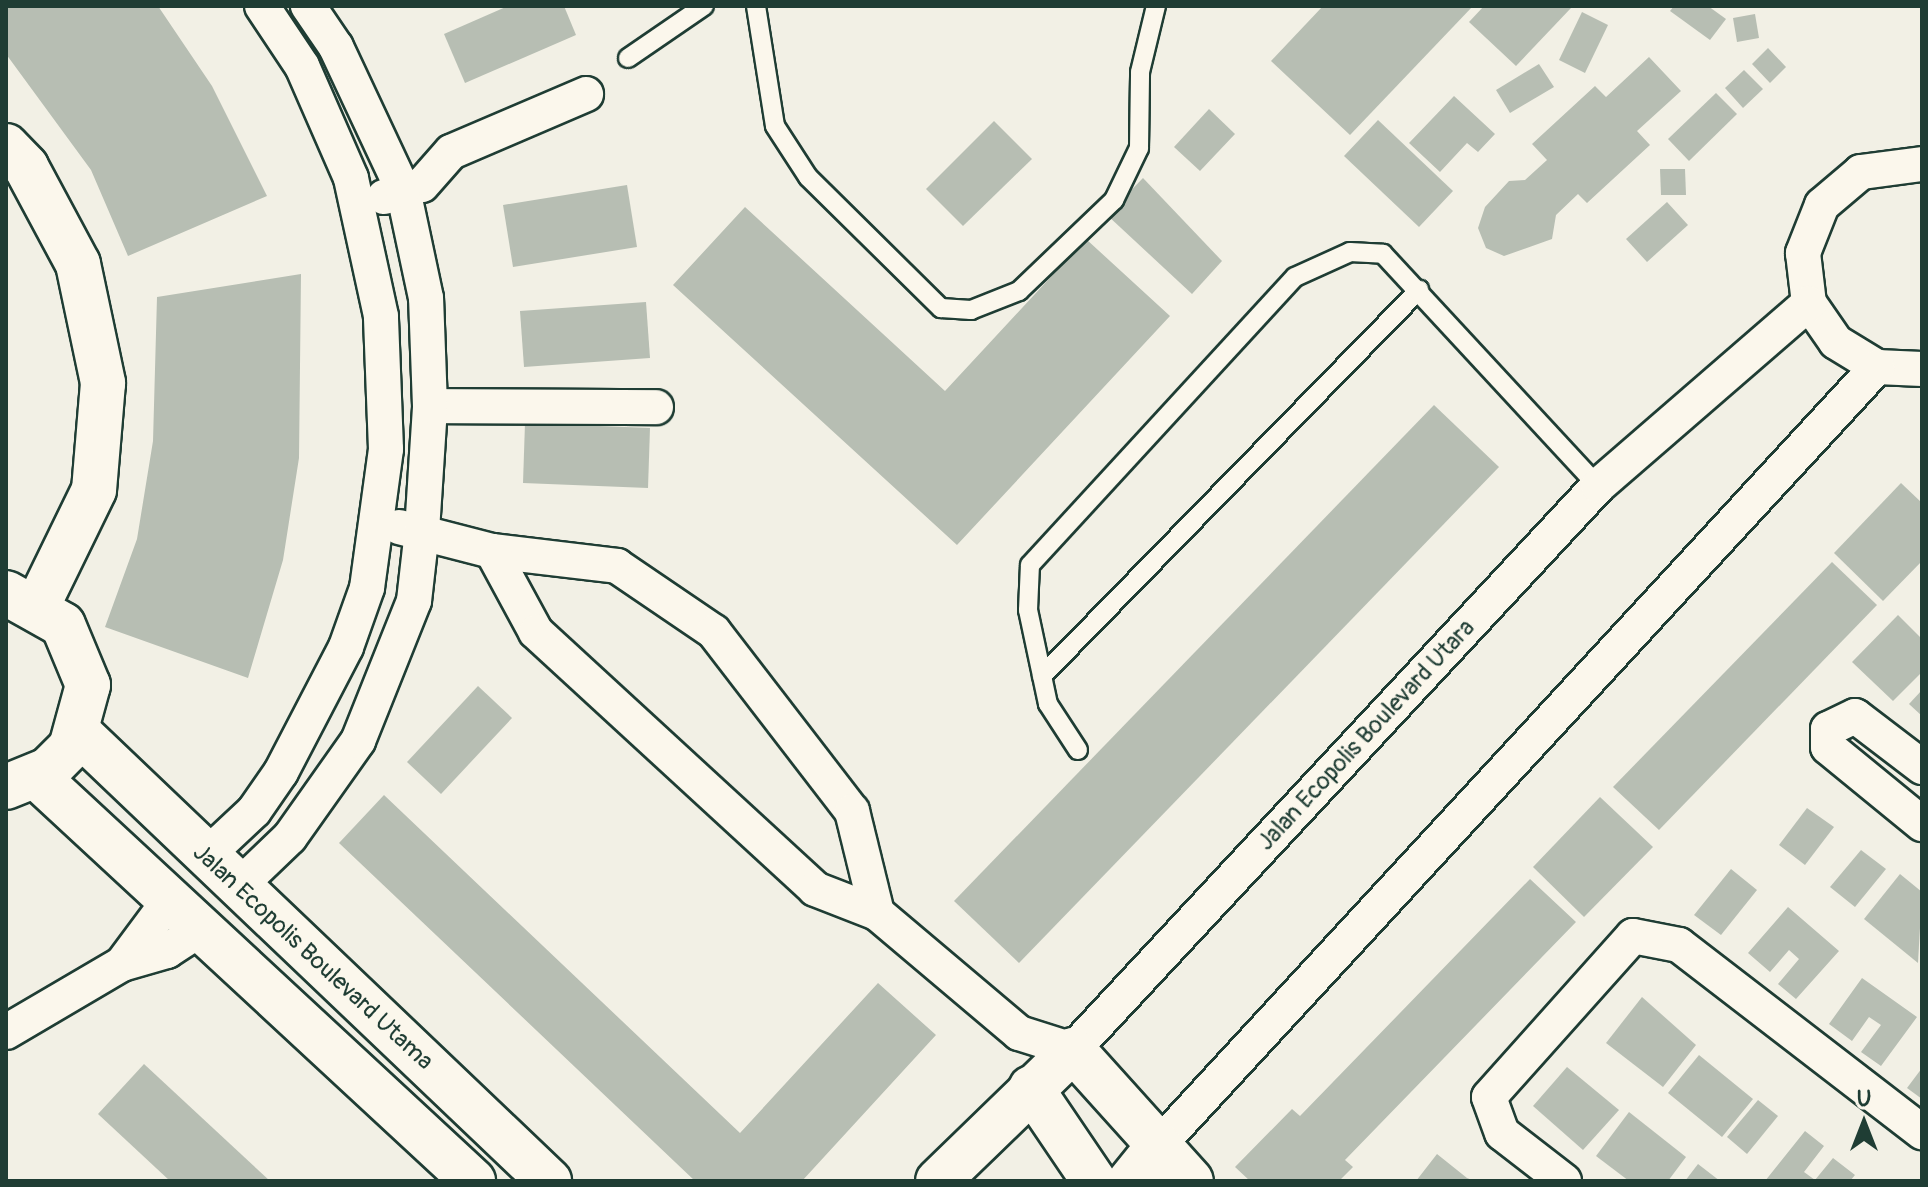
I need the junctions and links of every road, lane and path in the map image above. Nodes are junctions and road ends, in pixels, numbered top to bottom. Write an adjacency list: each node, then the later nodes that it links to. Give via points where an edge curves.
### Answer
1 (262, 6): 11 (street, via 302,66)
2 (308, 6): 10 (street, via 336,47)
3 (704, 6): 6 (lane)
4 (756, 6): 5 (lane, via 775,126 808,177 941,308 971,310 1019,291 1114,200 1139,148 1140,72)
5 (1156, 6)
6 (628, 58)
7 (586, 94): 10 (street, via 451,152 422,185)
8 (6, 146): 22 (street, via 26,167 78,264 103,383 94,490)
9 (1922, 164): 13 (street, via 1861,172 1822,205 1803,253)
10 (403, 190): 11 (street); 16 (street, via 426,298)
11 (357, 206): 19 (street, via 381,316 386,449)
12 (1419, 290): 18 (lane); 23 (lane); 23 (lane, via 1383,254 1350,252 1295,277 1030,565 1028,610)
13 (1809, 303): 14 (street, via 1836,342); 18 (street, Jalan Ecopolis Boulevard Utara)
14 (1877, 367): 15 (street); 40 (street)
15 (1922, 369)
16 (430, 406): 17 (street); 20 (street)
17 (656, 407)
18 (1598, 486): 37 (street, Jalan Ecopolis Boulevard Utara)
19 (376, 523): 20 (street); 29 (street, via 367,588 310,722 254,811)
20 (422, 531): 21 (street); 30 (street, via 414,601 358,741 290,837)
21 (492, 551): 32 (street, via 536,632 815,889); 32 (street, via 617,566 714,632 852,811)
22 (22, 599): 24 (street, via 81,653 88,685)
23 (1042, 676): 25 (lane, via 1048,704)
24 (78, 732): 27 (street); 29 (street, Jalan Ecopolis Boulevard Utama)
25 (1078, 750)
26 (1922, 767): 28 (street, via 1855,716 1828,729 1828,747)
27 (21, 782): 31 (street)
28 (1922, 824)
29 (206, 856): 30 (street, Jalan Ecopolis Boulevard Utama)
30 (240, 885): 42 (street, Jalan Ecopolis Boulevard Utama)
31 (171, 898): 33 (street); 34 (street)
32 (877, 913): 36 (street)
33 (204, 927): 34 (street, via 167,951); 41 (street)
34 (122, 964): 35 (street)
35 (6, 1032)
36 (1019, 1033): 37 (street); 38 (street)
37 (1073, 1050): 38 (street, Jalan Ecopolis Boulevard Utara); 40 (street)
38 (1031, 1088): 43 (street, Jalan Ecopolis Boulevard Utara); 44 (street)
39 (1922, 1132): 47 (street, via 1679,945 1633,936 1489,1097 1491,1118 1502,1133)
40 (1159, 1145): 45 (street); 46 (street)
41 (473, 1181)
42 (549, 1181)
43 (938, 1181)
44 (1094, 1181)
45 (1130, 1181)
46 (1191, 1181)
47 (1564, 1181)

